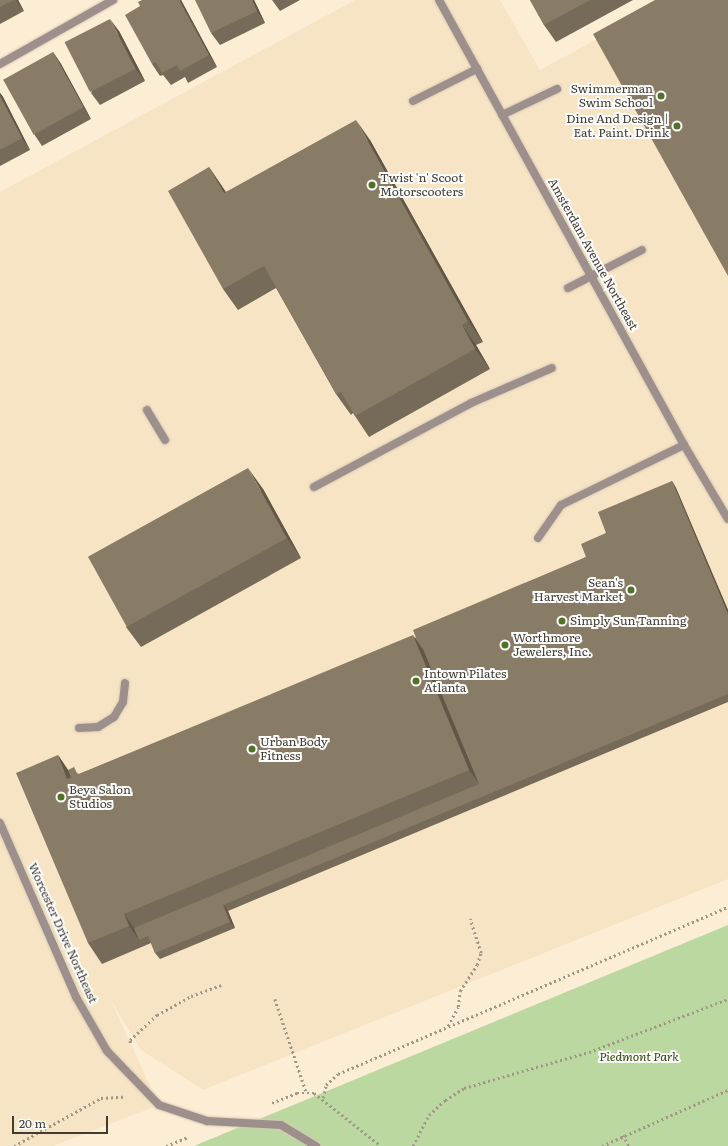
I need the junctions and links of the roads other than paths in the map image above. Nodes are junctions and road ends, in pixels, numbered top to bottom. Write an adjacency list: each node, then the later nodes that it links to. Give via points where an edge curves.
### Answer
1 (113, 0): 3 (street)
2 (439, 0): 4 (street, Amsterdam Avenue Northeast)
3 (0, 64)
4 (477, 69): 6 (street); 7 (street, Amsterdam Avenue Northeast)
5 (557, 89): 7 (street)
6 (412, 101)
7 (502, 115): 9 (street, Amsterdam Avenue Northeast)
8 (642, 250): 9 (street)
9 (592, 277): 10 (street); 14 (street, Amsterdam Avenue Northeast)
10 (568, 288)
11 (552, 368): 15 (street, via 471,403)
12 (147, 410): 13 (street)
13 (166, 440)
14 (684, 445): 16 (street, Amsterdam Avenue Northeast); 17 (street, via 561,505)
15 (314, 487)
16 (728, 519)
17 (538, 538)
18 (124, 683): 19 (street, via 123,702 114,717 98,727)
19 (79, 728)
20 (0, 823): 21 (street, Worcester Drive Northeast, via 76,997 107,1051 159,1106 206,1121 281,1125)
21 (316, 1146)

